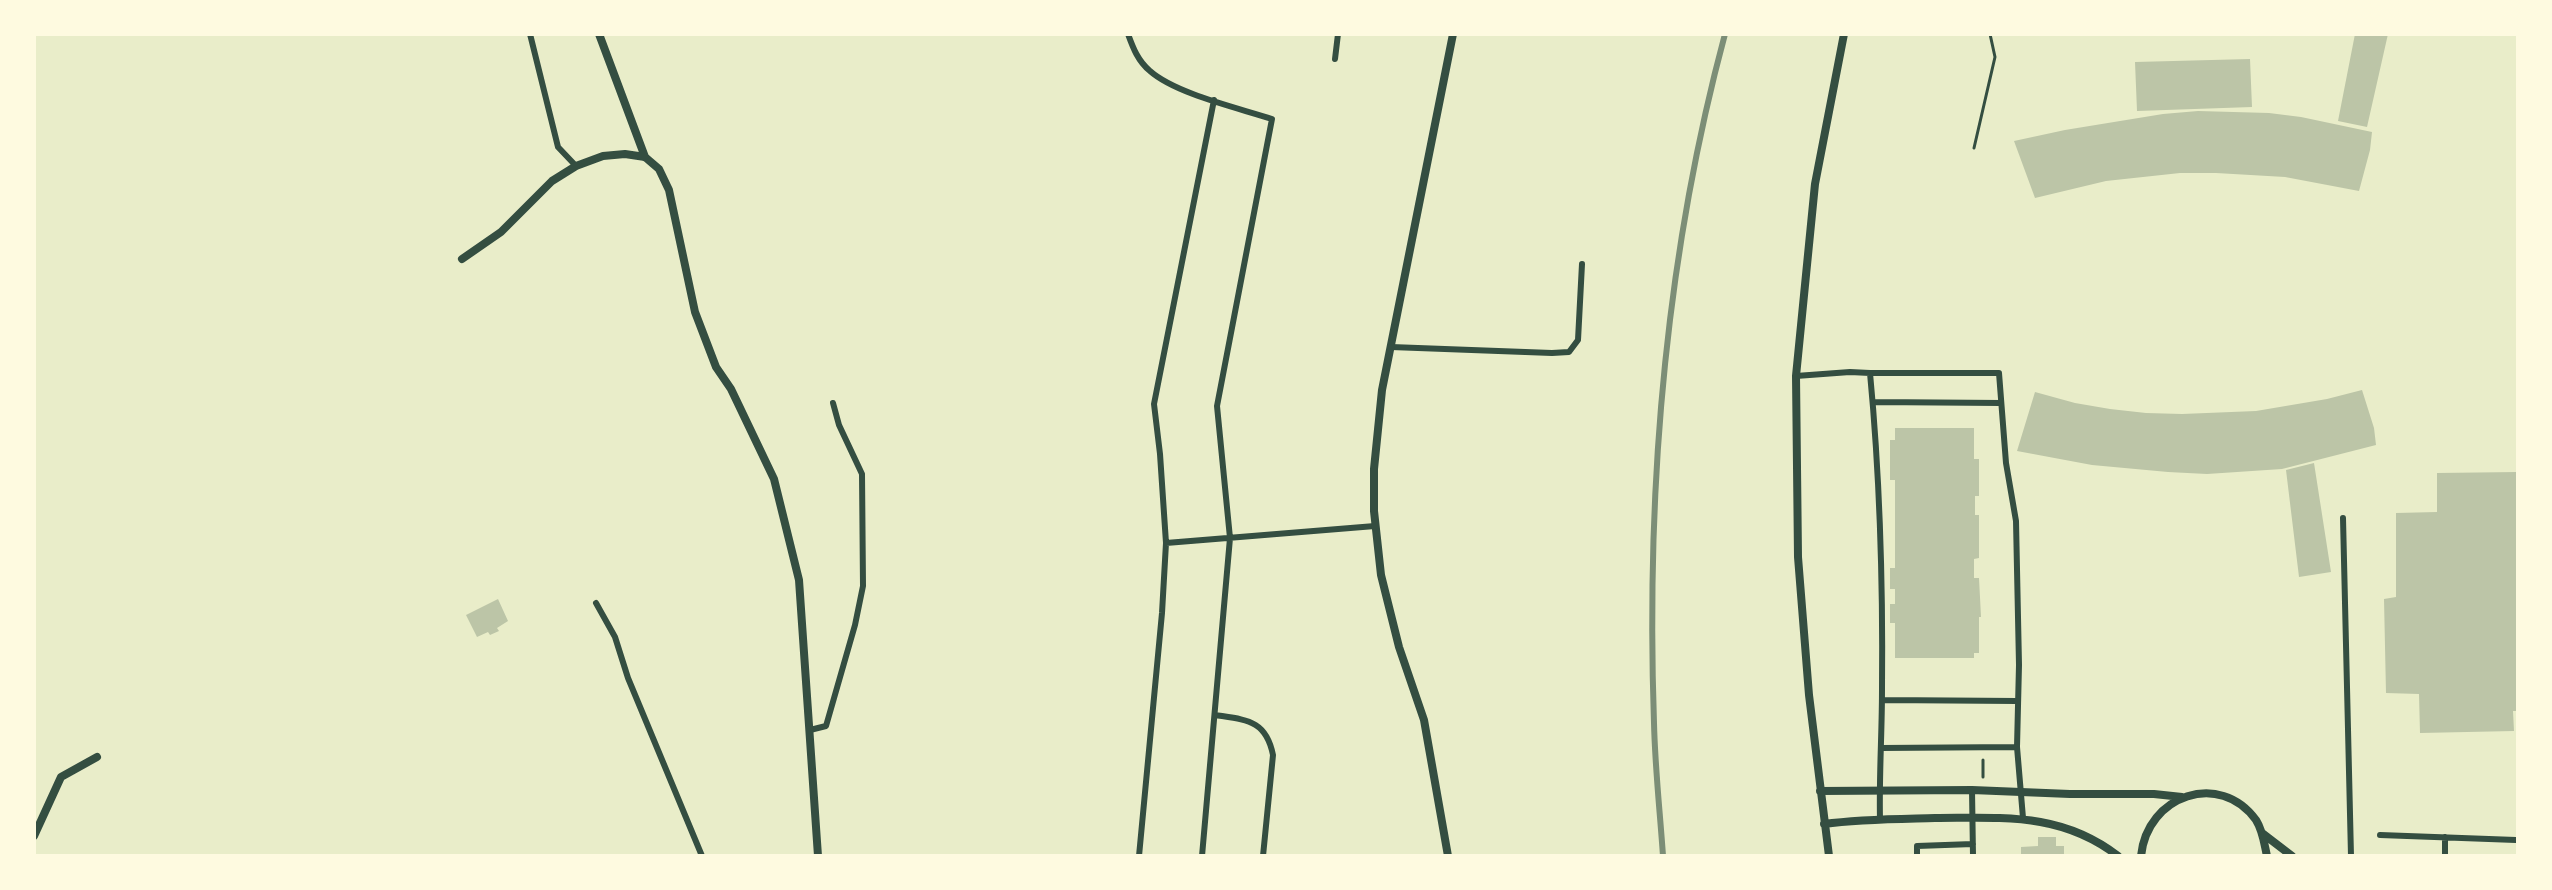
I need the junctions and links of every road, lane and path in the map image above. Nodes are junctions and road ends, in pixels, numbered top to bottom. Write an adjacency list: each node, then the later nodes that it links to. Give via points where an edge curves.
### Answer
1 (530, 34): 12 (lane, via 558,147)
2 (599, 34): 11 (street)
3 (1128, 34): 9 (lane, via 1150,72)
4 (1338, 34): 8 (lane)
5 (1453, 34): 15 (street)
6 (1844, 34): 17 (street, via 1815,184)
7 (1990, 34): 10 (path, via 1995,57)
8 (1335, 59)
9 (1214, 100): 23 (lane, via 1272,119 1217,406); 24 (lane, via 1154,404)
10 (1974, 148)
11 (645, 157): 12 (street, via 603,156); 29 (street, via 659,169 669,190 695,312 716,367 774,479 799,580)
12 (576, 166): 13 (street)
13 (462, 259)
14 (1582, 264): 15 (lane, via 1578,340 1569,352)
15 (1391, 347): 22 (street, via 1377,431)
16 (1870, 373): 17 (lane); 18 (lane); 20 (lane, via 1999,373)
17 (1796, 376): 36 (street, via 1798,557)
18 (1873, 402): 20 (lane); 26 (lane)
19 (833, 403): 29 (lane, via 862,474 863,586 826,726)
20 (2001, 403): 27 (lane, via 2016,521)
21 (2343, 518): 63 (lane)
22 (1375, 526): 23 (lane); 55 (street, via 1387,603 1424,720)
23 (1230, 538): 24 (lane); 28 (lane)
24 (1166, 543): 52 (lane)
25 (596, 603): 50 (lane, via 615,637)
26 (1882, 700): 27 (lane); 31 (lane)
27 (2017, 701): 30 (lane)
28 (1215, 715): 53 (lane); 54 (lane, via 1246,719 1270,739)
29 (810, 730): 51 (street)
30 (2017, 747): 31 (lane); 38 (lane)
31 (1881, 748): 37 (lane)
32 (1983, 756): 34 (path)
33 (97, 757): 46 (street, via 61,777)
34 (1983, 777)
35 (1972, 790): 37 (street); 38 (street); 40 (lane)
36 (1820, 791): 37 (street); 43 (street)
37 (1879, 791): 42 (lane)
38 (2022, 791): 39 (street); 41 (lane)
39 (2182, 797): 44 (street, via 2222,796 2241,805); 60 (street, via 2156,815)
40 (1973, 818): 41 (street); 42 (street); 49 (lane)
41 (2023, 818): 59 (street, via 2069,829)
42 (1880, 819): 43 (street)
43 (1824, 824): 56 (street)
44 (2262, 833): 61 (street); 62 (street)
45 (2380, 835): 47 (lane)
46 (34, 836)
47 (2445, 837): 48 (lane); 64 (lane)
48 (2516, 840)
49 (1973, 844): 57 (lane, via 1917,846); 58 (lane)
50 (702, 856)
51 (818, 856)
52 (1139, 856)
53 (1202, 856)
54 (1263, 856)
55 (1448, 856)
56 (1829, 856)
57 (1917, 856)
58 (1973, 856)
59 (2118, 856)
60 (2141, 856)
61 (2267, 856)
62 (2292, 856)
63 (2351, 856)
64 (2445, 856)

